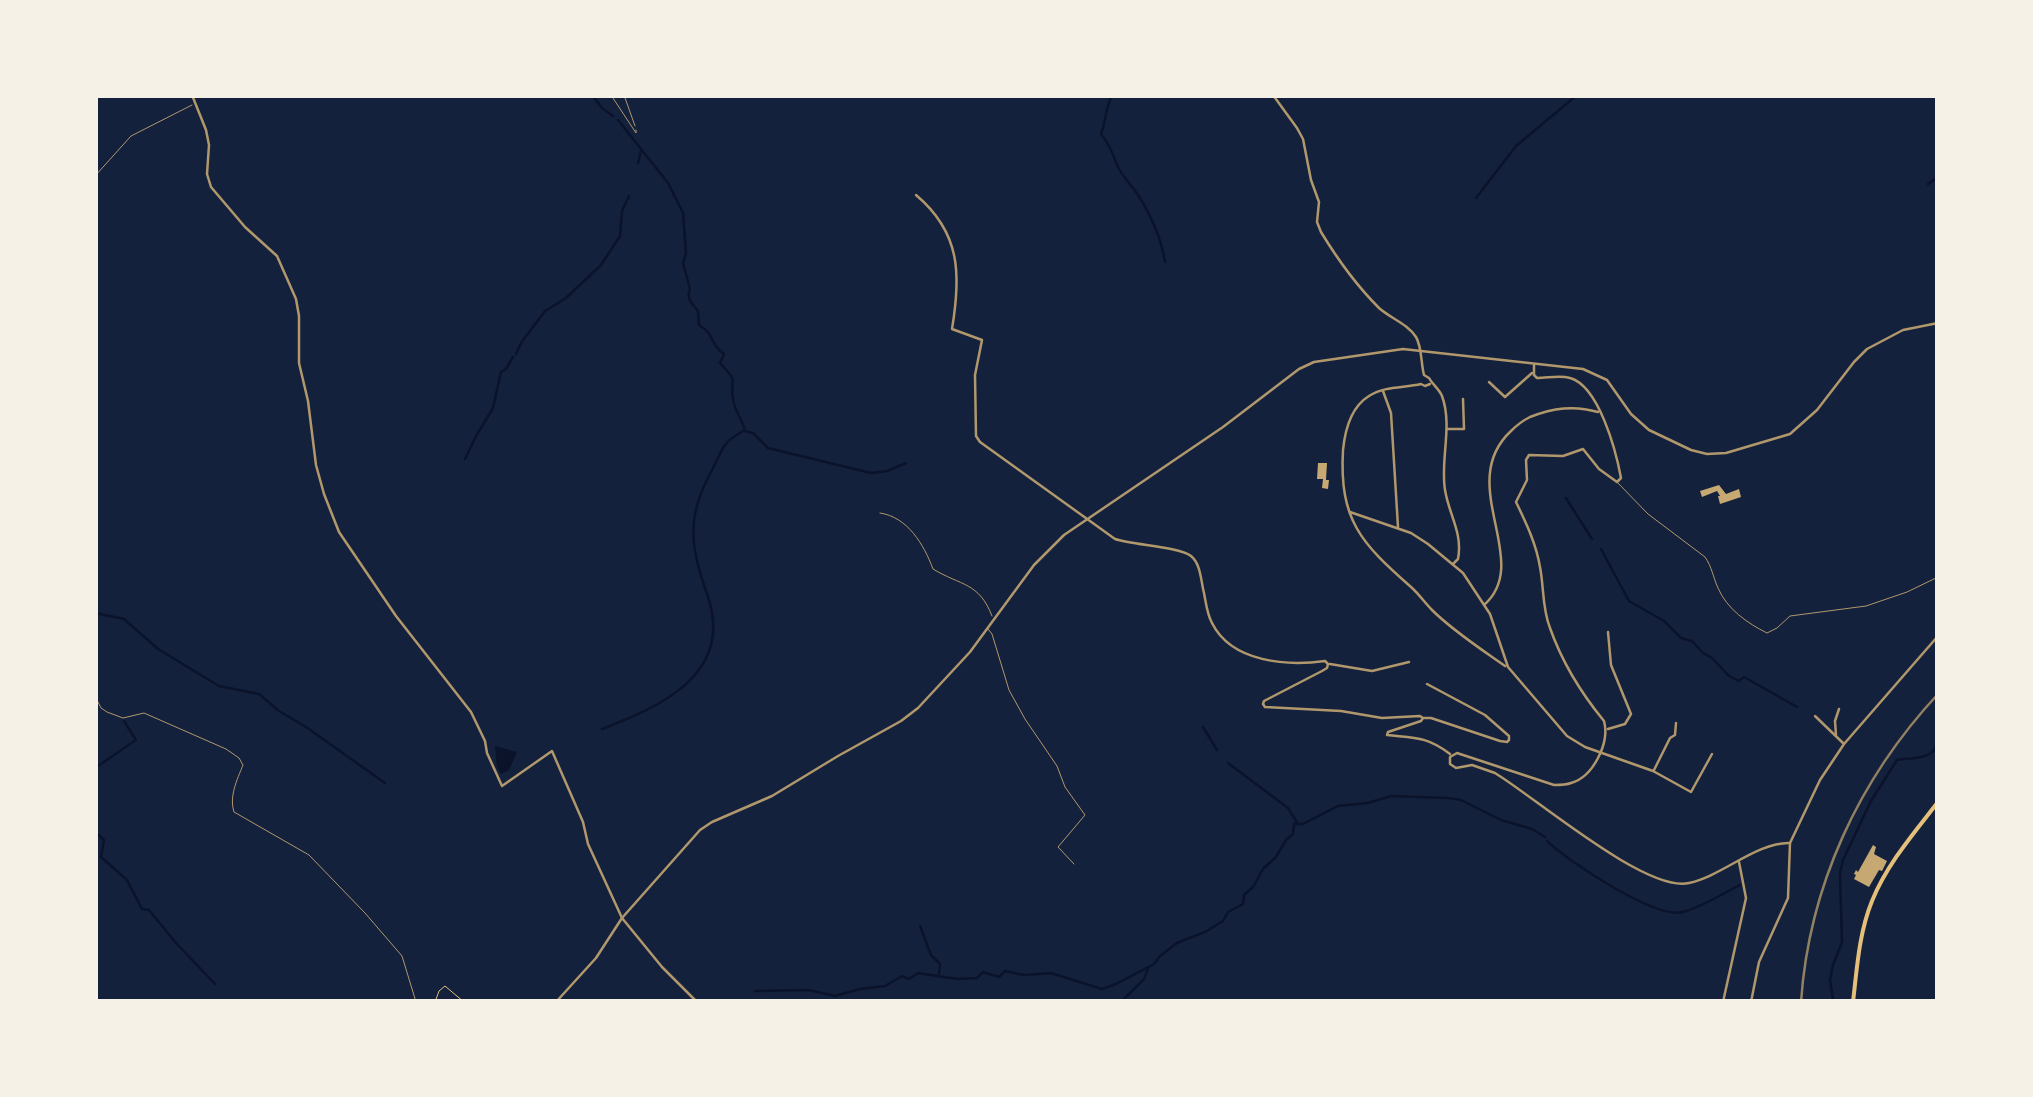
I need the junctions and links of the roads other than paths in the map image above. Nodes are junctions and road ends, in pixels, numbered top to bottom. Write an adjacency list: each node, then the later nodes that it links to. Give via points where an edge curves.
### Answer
1 (192, 95): 5 (street)
2 (611, 95): 3 (lane, via 636,133)
3 (624, 95)
4 (1273, 95): 9 (street, via 1303,139 1321,232 1359,286 1411,331)
5 (195, 104): 6 (lane, via 131,136); 52 (street, via 206,130 212,187 277,256 290,282 299,309 299,364 316,465 339,532 471,712 502,786 552,751)
6 (95, 176)
7 (916, 194): 23 (street, via 943,224 956,262 952,328 982,340 975,379 978,440)
8 (1938, 323): 10 (street, via 1902,330 1867,348 1790,434 1717,454 1691,450 1650,430 1596,373)
9 (1419, 350): 10 (street); 12 (street); 23 (street, via 1306,365)
10 (1534, 363): 11 (street)
11 (1534, 372): 13 (street, via 1505,397); 18 (street, via 1578,381)
12 (1424, 376): 14 (street); 15 (street)
13 (1489, 382)
14 (1431, 383): 15 (street); 19 (street, via 1443,400)
15 (1421, 384): 16 (street)
16 (1383, 390): 21 (street, via 1356,408 1344,436 1342,479); 24 (street, via 1391,413)
17 (1463, 399): 19 (street, via 1464,429)
18 (1600, 412): 20 (street, via 1616,452); 27 (street, via 1574,407 1543,413 1520,422 1498,444 1489,489 1502,573)
19 (1446, 429): 25 (street, via 1444,488 1460,549)
20 (1617, 482): 26 (lane, via 1705,557 1730,608 1767,632 1794,614 1866,606); 41 (street, via 1584,449 1530,455 1516,502 1538,557 1550,628)
21 (1350, 512): 24 (street); 34 (street, via 1367,546 1394,573)
22 (880, 513): 28 (lane, via 901,520 935,571 980,594)
23 (1090, 519): 28 (street, via 1052,546); 33 (street, via 1115,539 1191,556 1210,620 1237,648 1286,664)
24 (1398, 528): 25 (street)
25 (1453, 564): 27 (street)
26 (1938, 578)
27 (1484, 605): 34 (street)
28 (994, 620): 29 (street)
29 (988, 629): 51 (lane, via 1009,690 1085,815 1058,848); 52 (street, via 901,721 700,830)
30 (1608, 632): 41 (street, via 1612,665 1631,714 1625,724)
31 (1938, 636): 43 (street)
32 (1410, 662): 33 (street, via 1372,671)
33 (1328, 664): 39 (street, via 1262,704)
34 (1508, 668): 44 (street, via 1567,736)
35 (1427, 684): 39 (street, via 1484,715 1510,740)
36 (95, 696): 53 (lane, via 107,712 123,718 144,713 239,758 234,812 309,854 402,956)
37 (1839, 709): 42 (street)
38 (1815, 716): 42 (street)
39 (1423, 718): 46 (street, via 1386,735 1421,738)
40 (1676, 723): 47 (street)
41 (1606, 729): 44 (street)
42 (1836, 736): 43 (street)
43 (1844, 744): 49 (street)
44 (1600, 752): 46 (street, via 1584,776 1554,785); 47 (street)
45 (1712, 754): 47 (street, via 1691,792)
46 (1451, 756): 50 (street, via 1454,768 1472,765 1495,774 1659,881 1687,884)
47 (1653, 771)
48 (1938, 802): 58 (main road, via 1872,902)
49 (1790, 844): 50 (street); 57 (street, via 1788,898 1759,962)
50 (1739, 862): 56 (street, via 1746,898)
51 (1074, 864)
52 (622, 918): 54 (street); 55 (street)
53 (416, 1002)
54 (556, 1002)
55 (696, 1002)
56 (1723, 1002)
57 (1751, 1002)
58 (1853, 1002)

